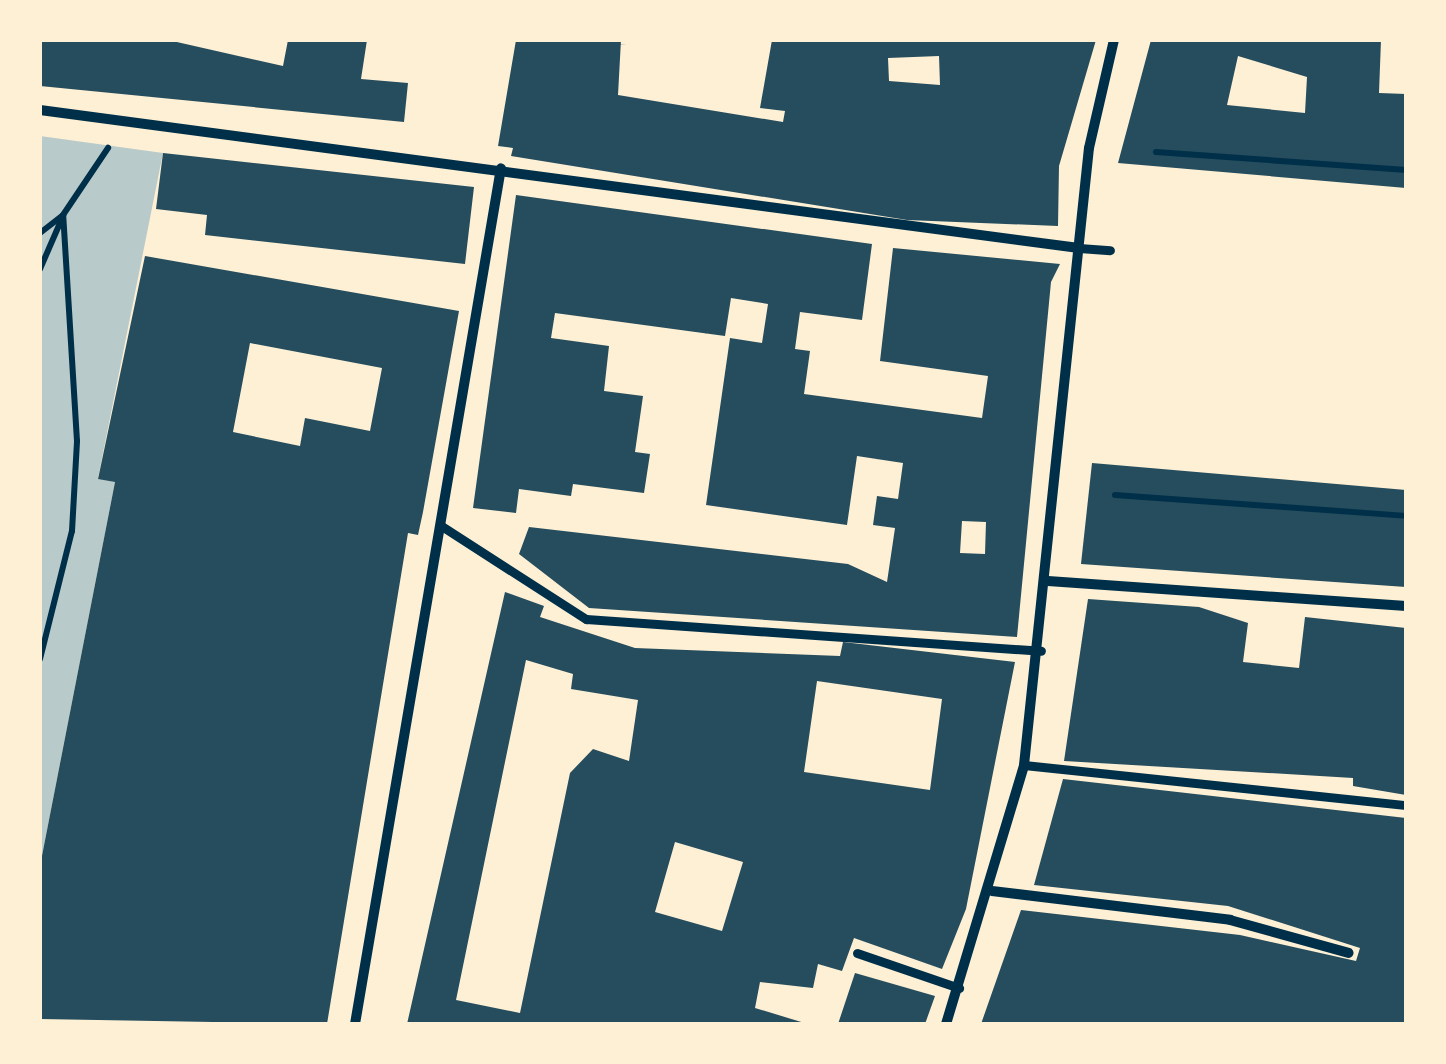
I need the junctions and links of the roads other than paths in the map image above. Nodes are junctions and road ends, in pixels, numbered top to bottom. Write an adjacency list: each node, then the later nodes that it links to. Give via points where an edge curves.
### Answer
1 (1114, 40): 4 (street, via 1093,116)
2 (40, 110): 3 (street)
3 (500, 168): 4 (street); 6 (street)
4 (1078, 248): 5 (street); 7 (street)
5 (1110, 250)
6 (440, 525): 9 (street, via 586,619); 16 (street)
7 (1048, 581): 8 (street); 9 (street)
8 (1406, 606)
9 (1041, 651): 10 (street)
10 (1024, 766): 11 (street); 12 (street)
11 (1406, 806)
12 (992, 891): 13 (street, via 1230,920); 15 (street)
13 (1348, 952)
14 (856, 953): 15 (street)
15 (959, 988): 17 (street)
16 (355, 1024)
17 (946, 1024)

